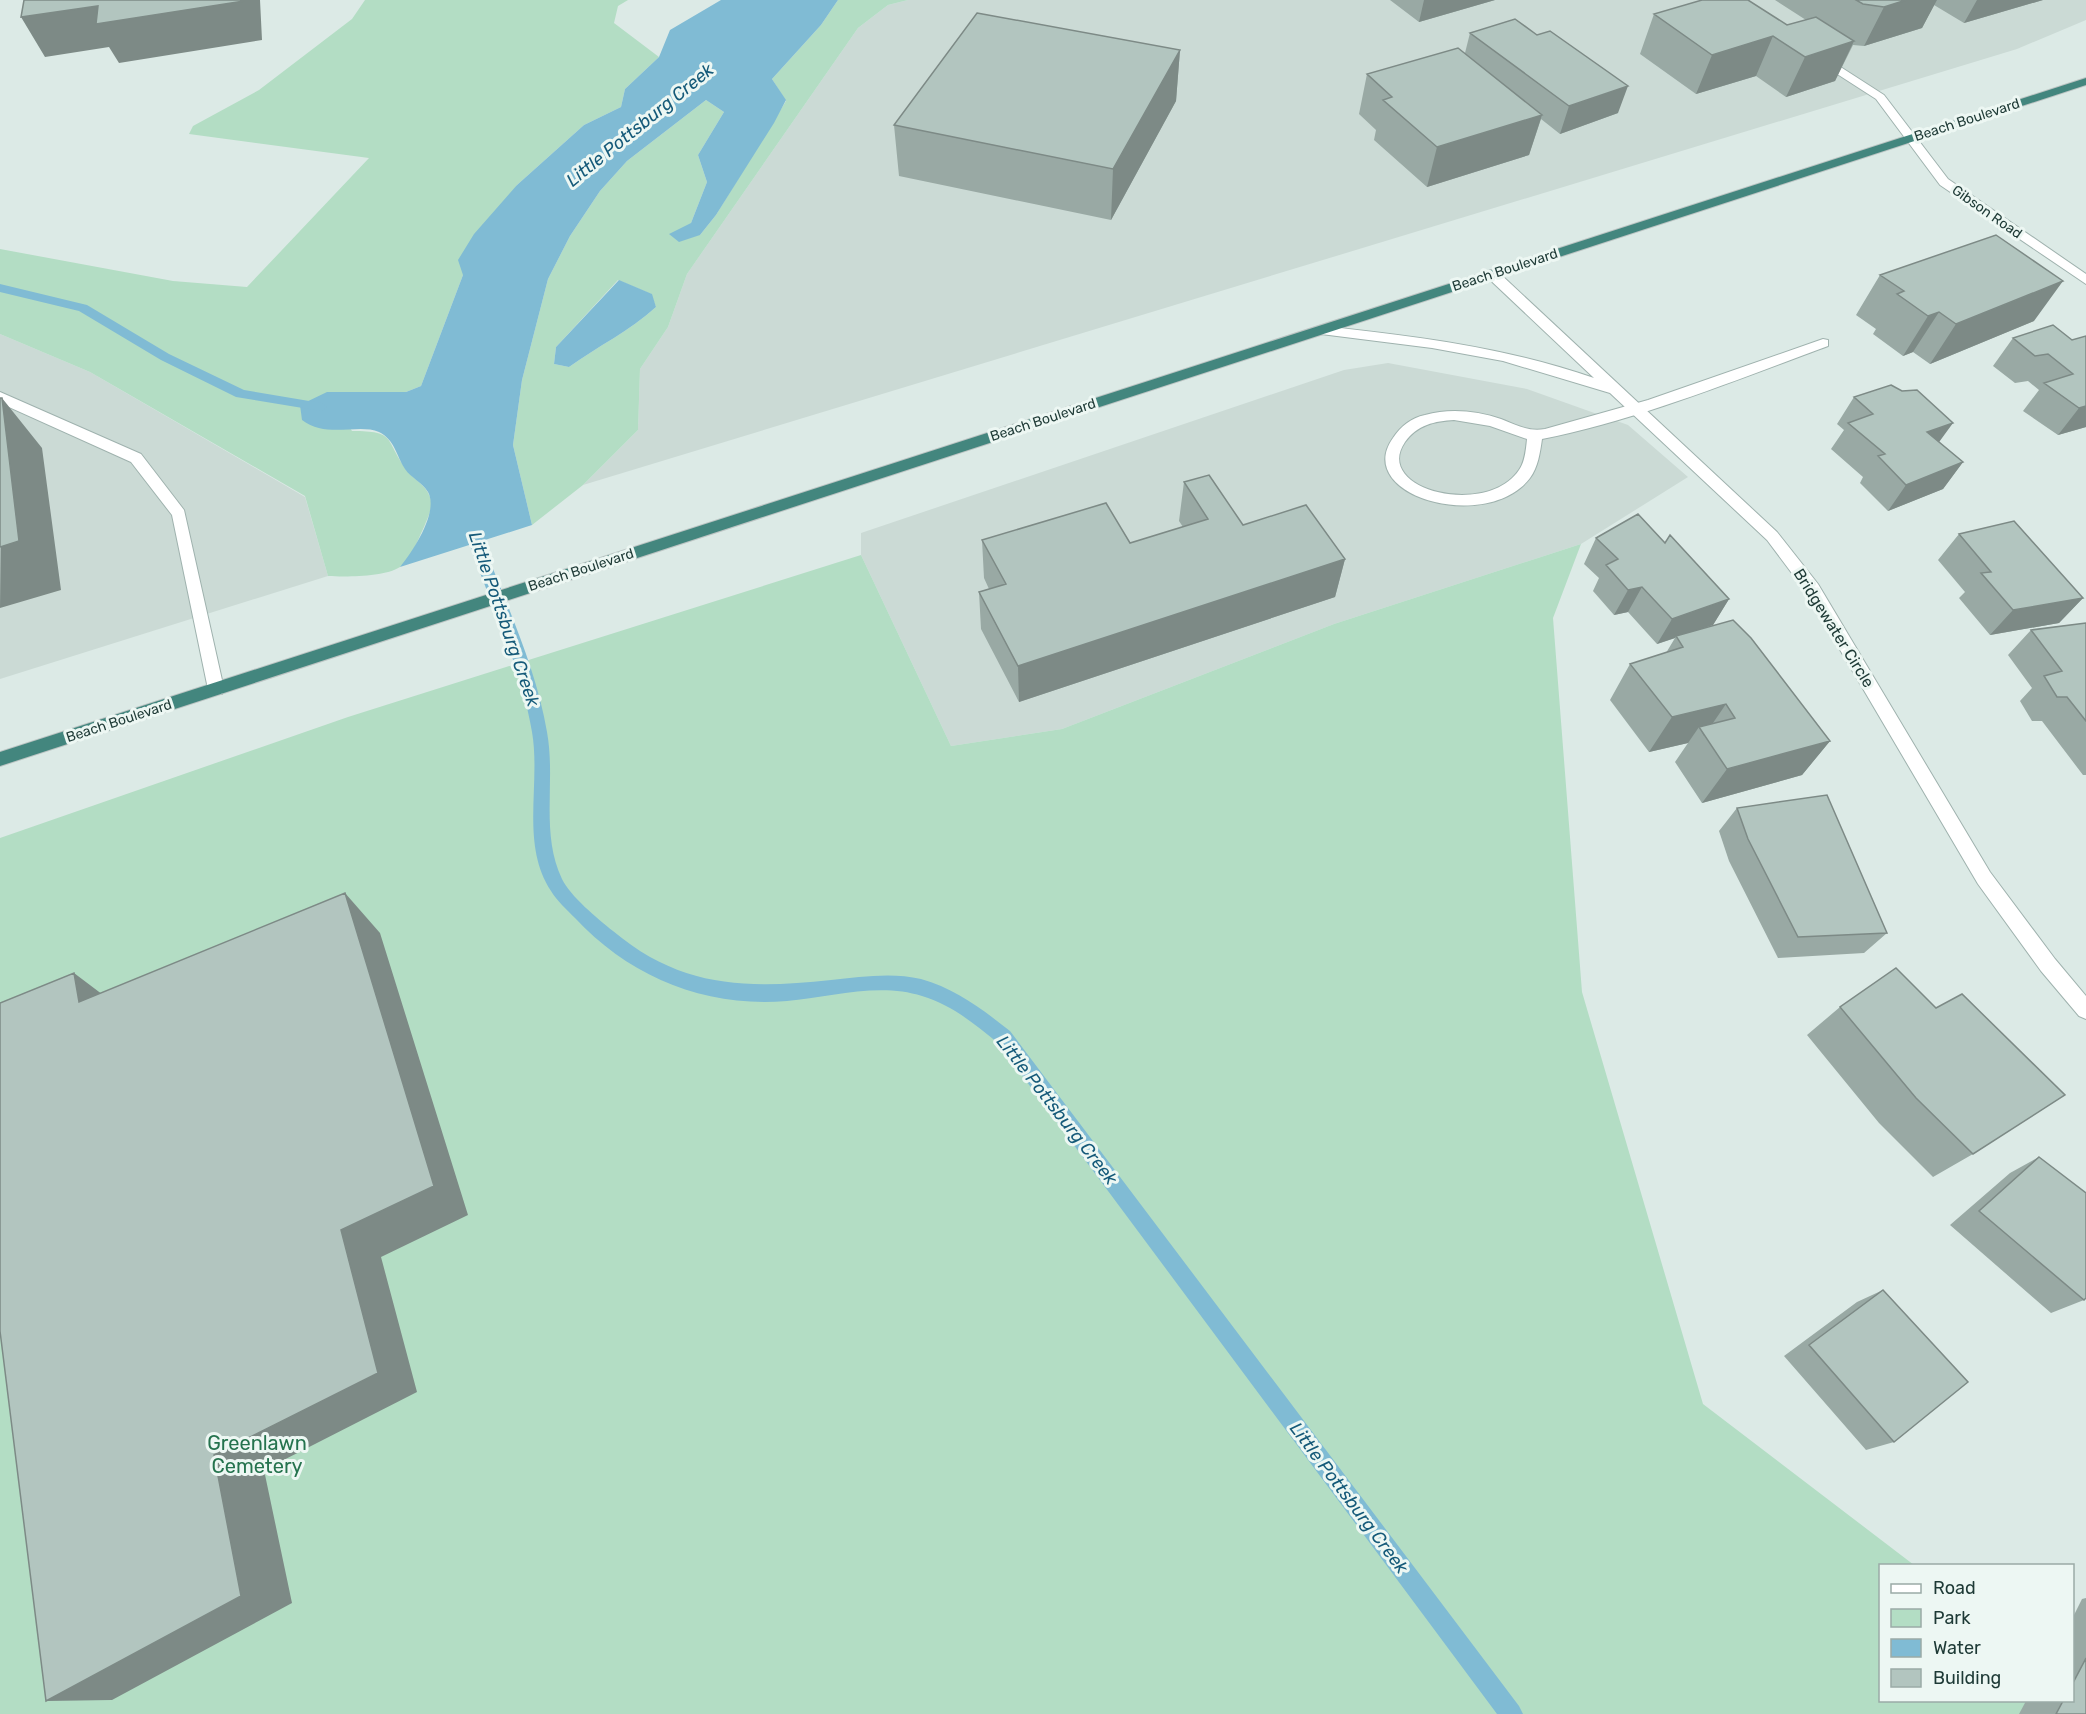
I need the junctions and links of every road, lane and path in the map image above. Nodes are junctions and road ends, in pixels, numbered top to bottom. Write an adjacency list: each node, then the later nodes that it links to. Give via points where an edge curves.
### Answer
1 (1811, 52): 3 (street, Gibson Road, via 1880,97)
2 (2086, 81): 3 (highway, Beach Boulevard)
3 (1909, 139): 4 (highway, Beach Boulevard); 5 (street, Gibson Road, via 1944,182)
4 (1492, 274): 6 (highway, Beach Boulevard); 8 (street, Bridgewater Circle)
5 (2086, 280)
6 (1321, 330): 8 (street, via 1514,357); 14 (highway, Beach Boulevard)
7 (1823, 343): 10 (street)
8 (1619, 392): 10 (street, Bridgewater Circle)
9 (0, 397): 11 (street)
10 (1637, 408): 13 (street); 16 (street, Bridgewater Circle, via 1772,536 1812,588 1984,878)
11 (37, 413): 12 (street); 14 (street, via 136,458 179,514)
12 (9, 421)
13 (1535, 436): 13 (street, via 1464,416 1435,417 1410,428 1396,444 1392,462 1401,480 1416,490 1459,502 1485,498 1523,475)
14 (216, 689): 15 (highway, Beach Boulevard)
15 (0, 759)
16 (2086, 1010)

